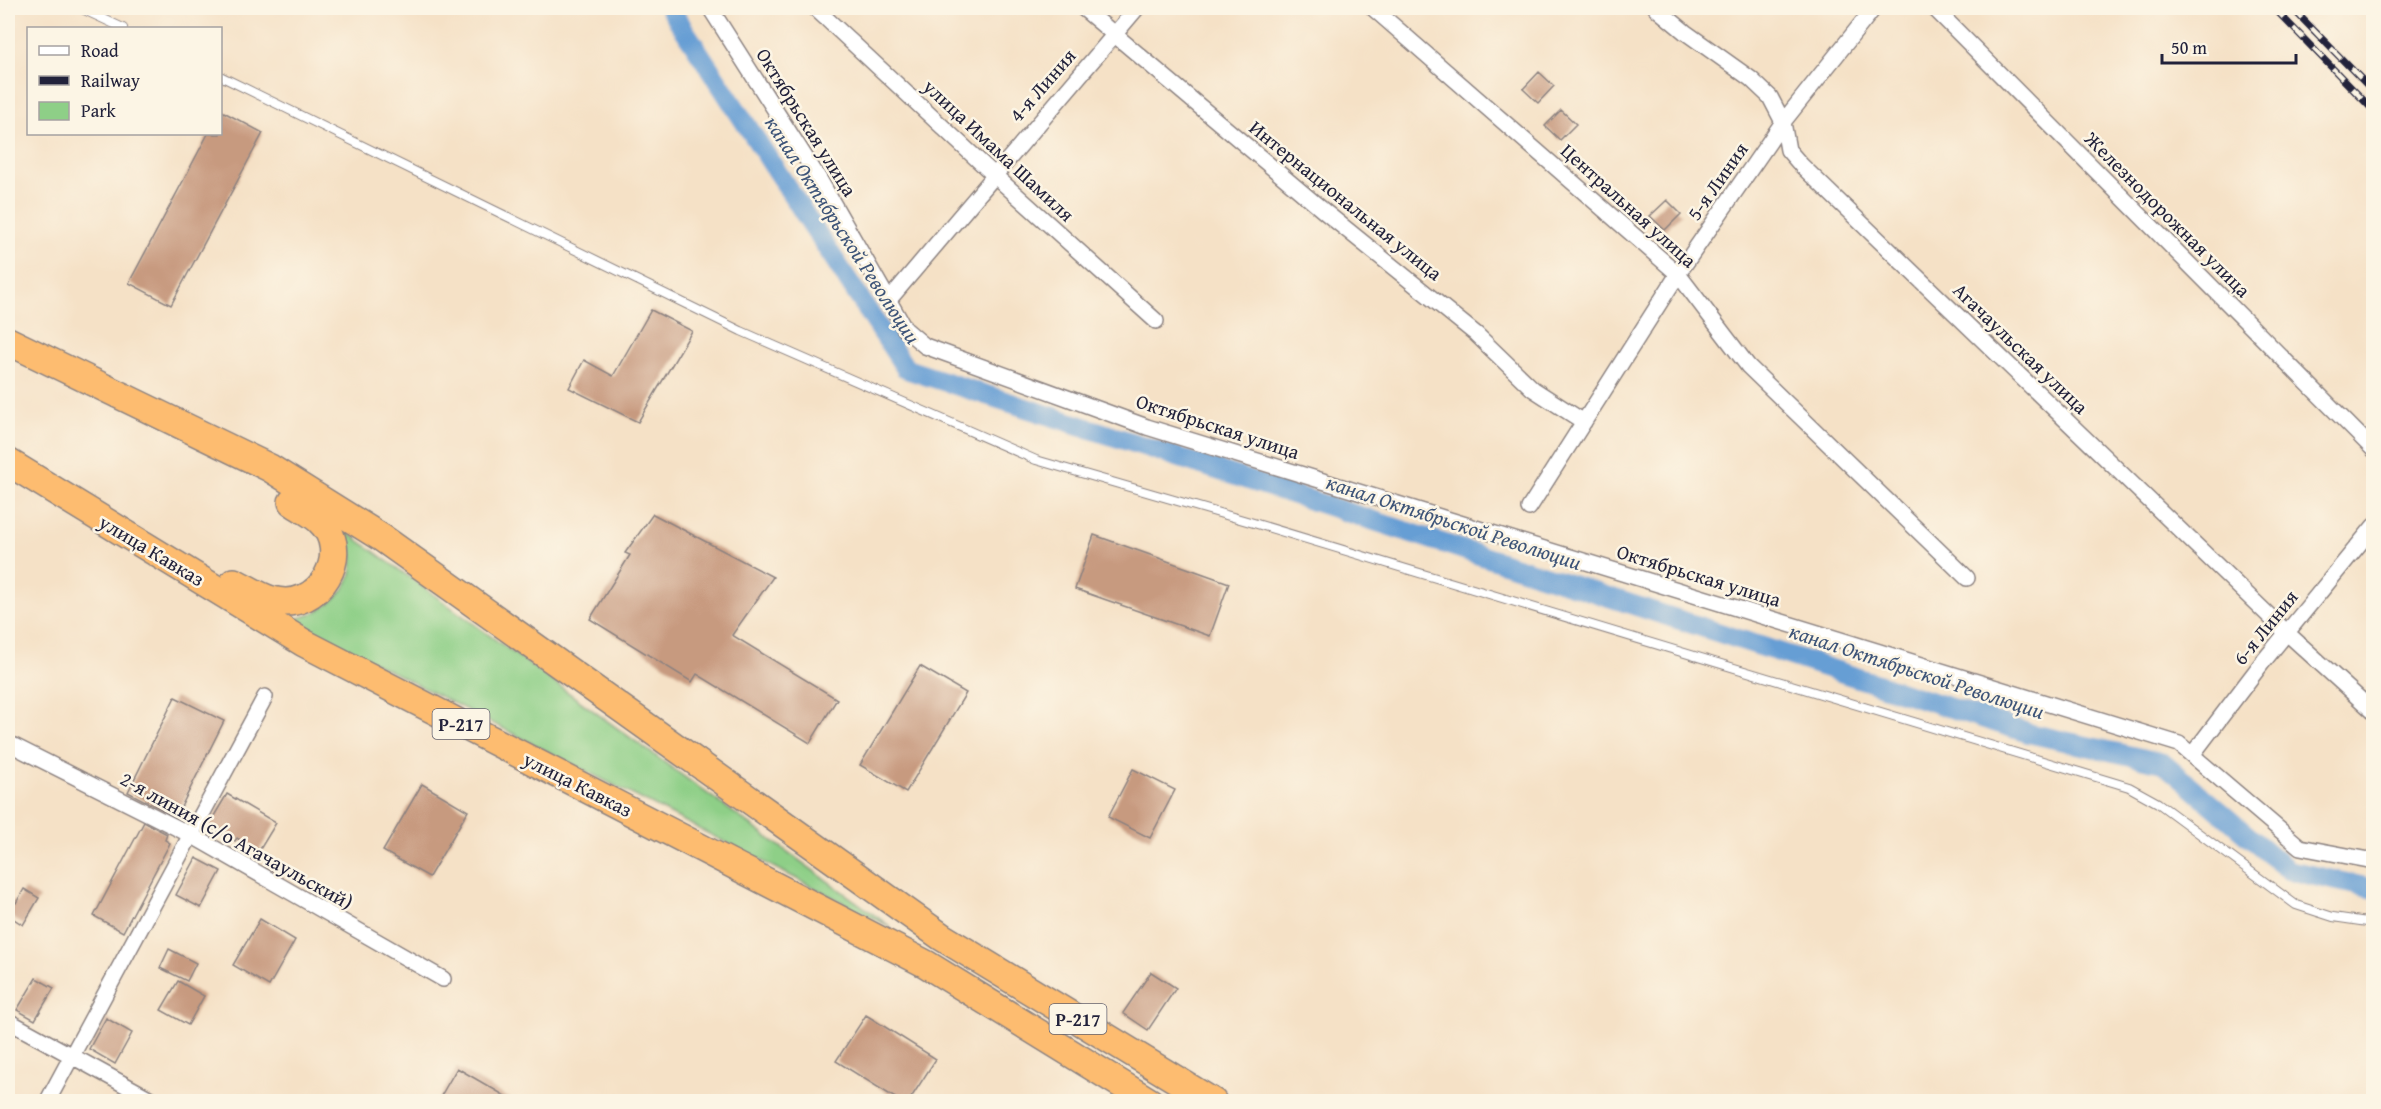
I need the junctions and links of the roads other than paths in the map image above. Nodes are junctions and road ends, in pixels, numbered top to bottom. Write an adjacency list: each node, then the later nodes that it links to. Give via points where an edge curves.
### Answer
1 (80, 8): 10 (lane)
2 (710, 8): 16 (street, Октябрьская улица, via 819,179)
3 (815, 8): 14 (street, улица Имама Шамиля)
4 (1083, 8): 11 (street, Интернациональная улица)
5 (1137, 8): 11 (street, 4-я Линия)
6 (1373, 8): 15 (street, Центральная улица)
7 (1656, 8): 13 (street, Агачаульская улица, via 1751,79 1770,97)
8 (1874, 8): 13 (street, 5-я Линия)
9 (1934, 8): 21 (street, Железнодорожная улица)
10 (121, 27)
11 (1113, 34): 14 (street, 4-я Линия); 20 (street, Интернациональная улица, via 1476,334 1533,389)
12 (222, 77): 34 (lane, via 741,331 1036,460 2129,787 2158,802 2296,905)
13 (1783, 122): 15 (street, 5-я Линия); 27 (street, Агачаульская улица, via 1788,150 1802,165)
14 (993, 174): 16 (street, 4-я Линия); 17 (street, улица Имама Шамиля)
15 (1678, 274): 20 (street, 5-я Линия); 26 (street, Центральная улица, via 1748,366)
16 (888, 301): 31 (street, Октябрьская улица, via 905,329 925,346 1147,427 2179,744)
17 (1156, 321)
18 (8, 341): 19 (highway)
19 (123, 395): 23 (highway, via 320,521 330,538 333,560 328,579 312,594 295,601 273,601); 41 (highway, Р-217, via 270,468 382,538 942,937)
20 (1584, 422): 24 (street, 5-я Линия)
21 (2373, 450)
22 (8, 462): 23 (highway, улица Кавказ / Р-217)
23 (51, 489): 40 (highway, улица Кавказ / Р-217, via 304,643 926,964)
24 (1529, 508)
25 (2373, 526): 27 (street, 6-я Линия)
26 (1967, 578)
27 (2287, 633): 29 (street, Агачаульская улица); 31 (street, 6-я Линия)
28 (265, 697): 32 (street)
29 (2373, 712)
30 (8, 743): 32 (street, 2-я линия (с/о Агачаульский))
31 (2192, 755): 33 (street, Октябрьская улица, via 2300,848)
32 (191, 835): 35 (street, 2-я линия (с/о Агачаульский)); 37 (street)
33 (2373, 861)
34 (2373, 923)
35 (443, 979)
36 (8, 1021): 37 (street)
37 (71, 1057): 38 (street); 39 (street)
38 (47, 1101)
39 (156, 1101)
40 (1150, 1101)
41 (1213, 1101)

